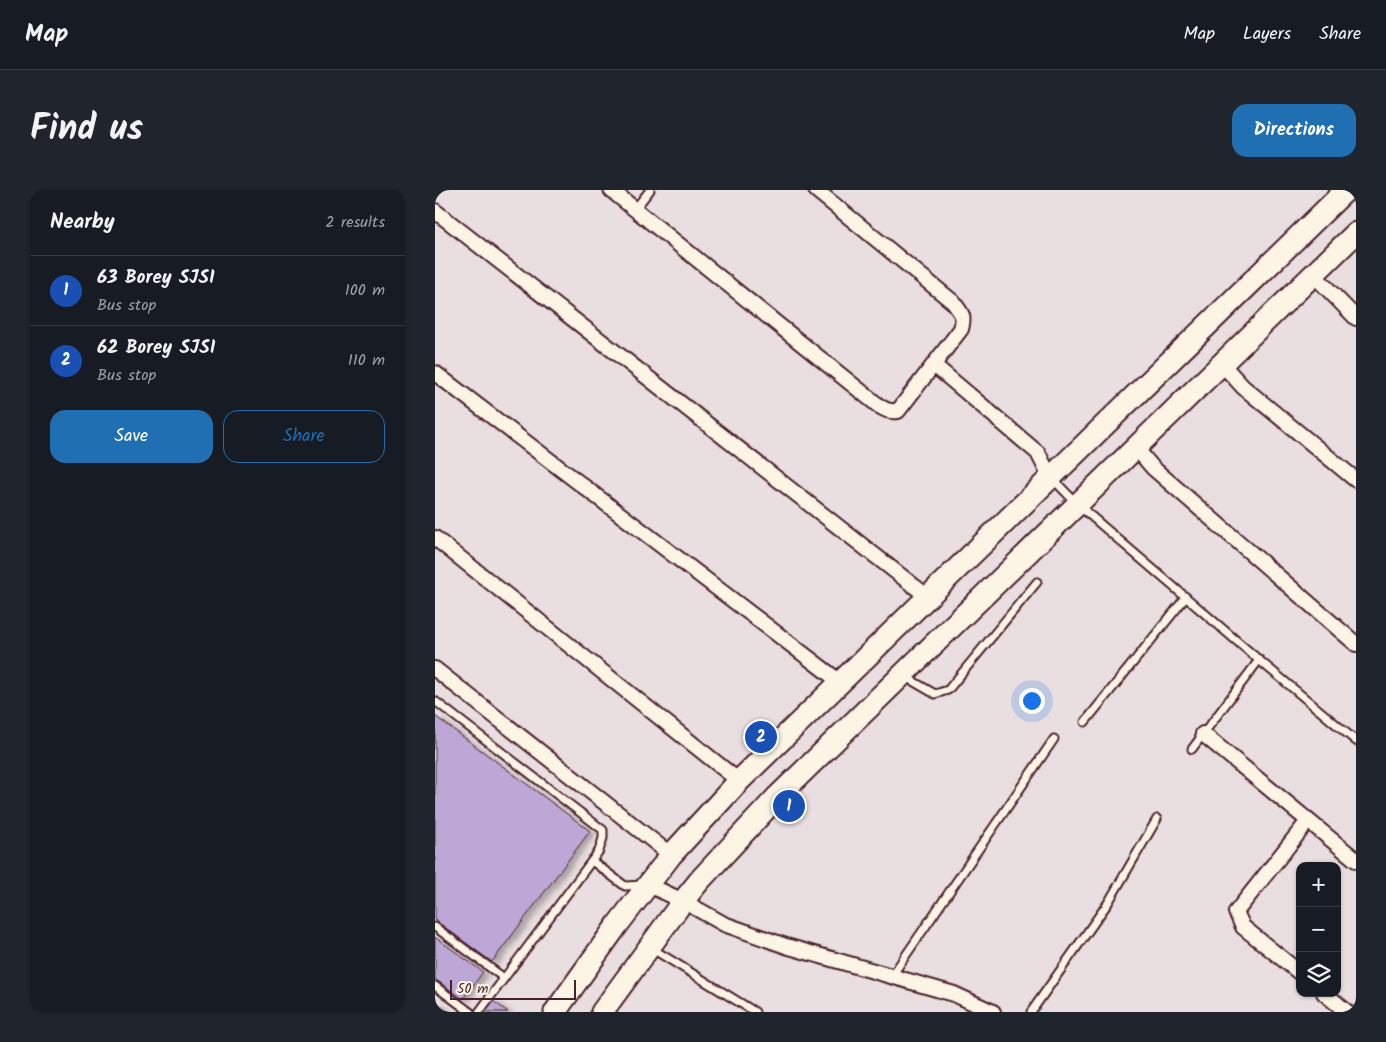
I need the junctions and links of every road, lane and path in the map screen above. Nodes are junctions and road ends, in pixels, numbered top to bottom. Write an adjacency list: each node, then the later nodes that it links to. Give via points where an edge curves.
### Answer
1 (611, 190): 5 (street)
2 (651, 190): 5 (lane)
3 (816, 190): 11 (street, via 953,302 963,315 961,330)
4 (1346, 190): 14 (main road)
5 (635, 209): 11 (street, via 886,411 898,411)
6 (435, 211): 19 (street)
7 (1356, 233): 8 (main road)
8 (1313, 275): 9 (street); 10 (main road)
9 (1356, 318)
10 (1222, 364): 13 (main road); 15 (street, via 1243,387)
11 (934, 365): 14 (street, via 1038,453)
12 (435, 373): 25 (street)
13 (1135, 447): 16 (main road); 21 (street, via 1153,468)
14 (1050, 477): 16 (lane); 19 (main road)
15 (1356, 480)
16 (1077, 504): 20 (lane); 24 (main road)
17 (435, 538): 32 (street)
18 (1037, 582): 24 (lane, via 948,690 935,694)
19 (928, 597): 25 (main road)
20 (1186, 598): 22 (lane); 27 (lane)
21 (1356, 644)
22 (1259, 660): 28 (lane); 30 (lane)
23 (435, 669): 35 (street)
24 (903, 675): 39 (main road, via 777,797)
25 (840, 682): 32 (main road)
26 (435, 701): 37 (lane, via 603,830 599,850)
27 (1085, 722)
28 (1203, 734): 31 (lane); 34 (street)
29 (1054, 739): 43 (lane)
30 (1356, 741)
31 (1191, 750)
32 (739, 781): 35 (main road)
33 (1157, 819): 53 (lane, via 1108,902)
34 (1308, 821): 36 (street); 42 (street, via 1236,912 1243,927)
35 (671, 855): 38 (main road)
36 (1356, 860)
37 (592, 861): 38 (lane, via 625,886); 44 (lane)
38 (649, 885): 39 (street); 49 (main road)
39 (683, 901): 41 (main road); 43 (street, via 724,924)
40 (435, 927): 44 (lane)
41 (649, 946): 50 (main road); 51 (lane)
42 (1296, 970)
43 (891, 977): 52 (street, via 954,994)
44 (504, 978): 48 (lane)
45 (435, 986): 47 (lane)
46 (1329, 997): 54 (street)
47 (470, 1012)
48 (479, 1012)
49 (555, 1012)
50 (602, 1012)
51 (755, 1012)
52 (993, 1012)
53 (1031, 1012)
54 (1347, 1012)

